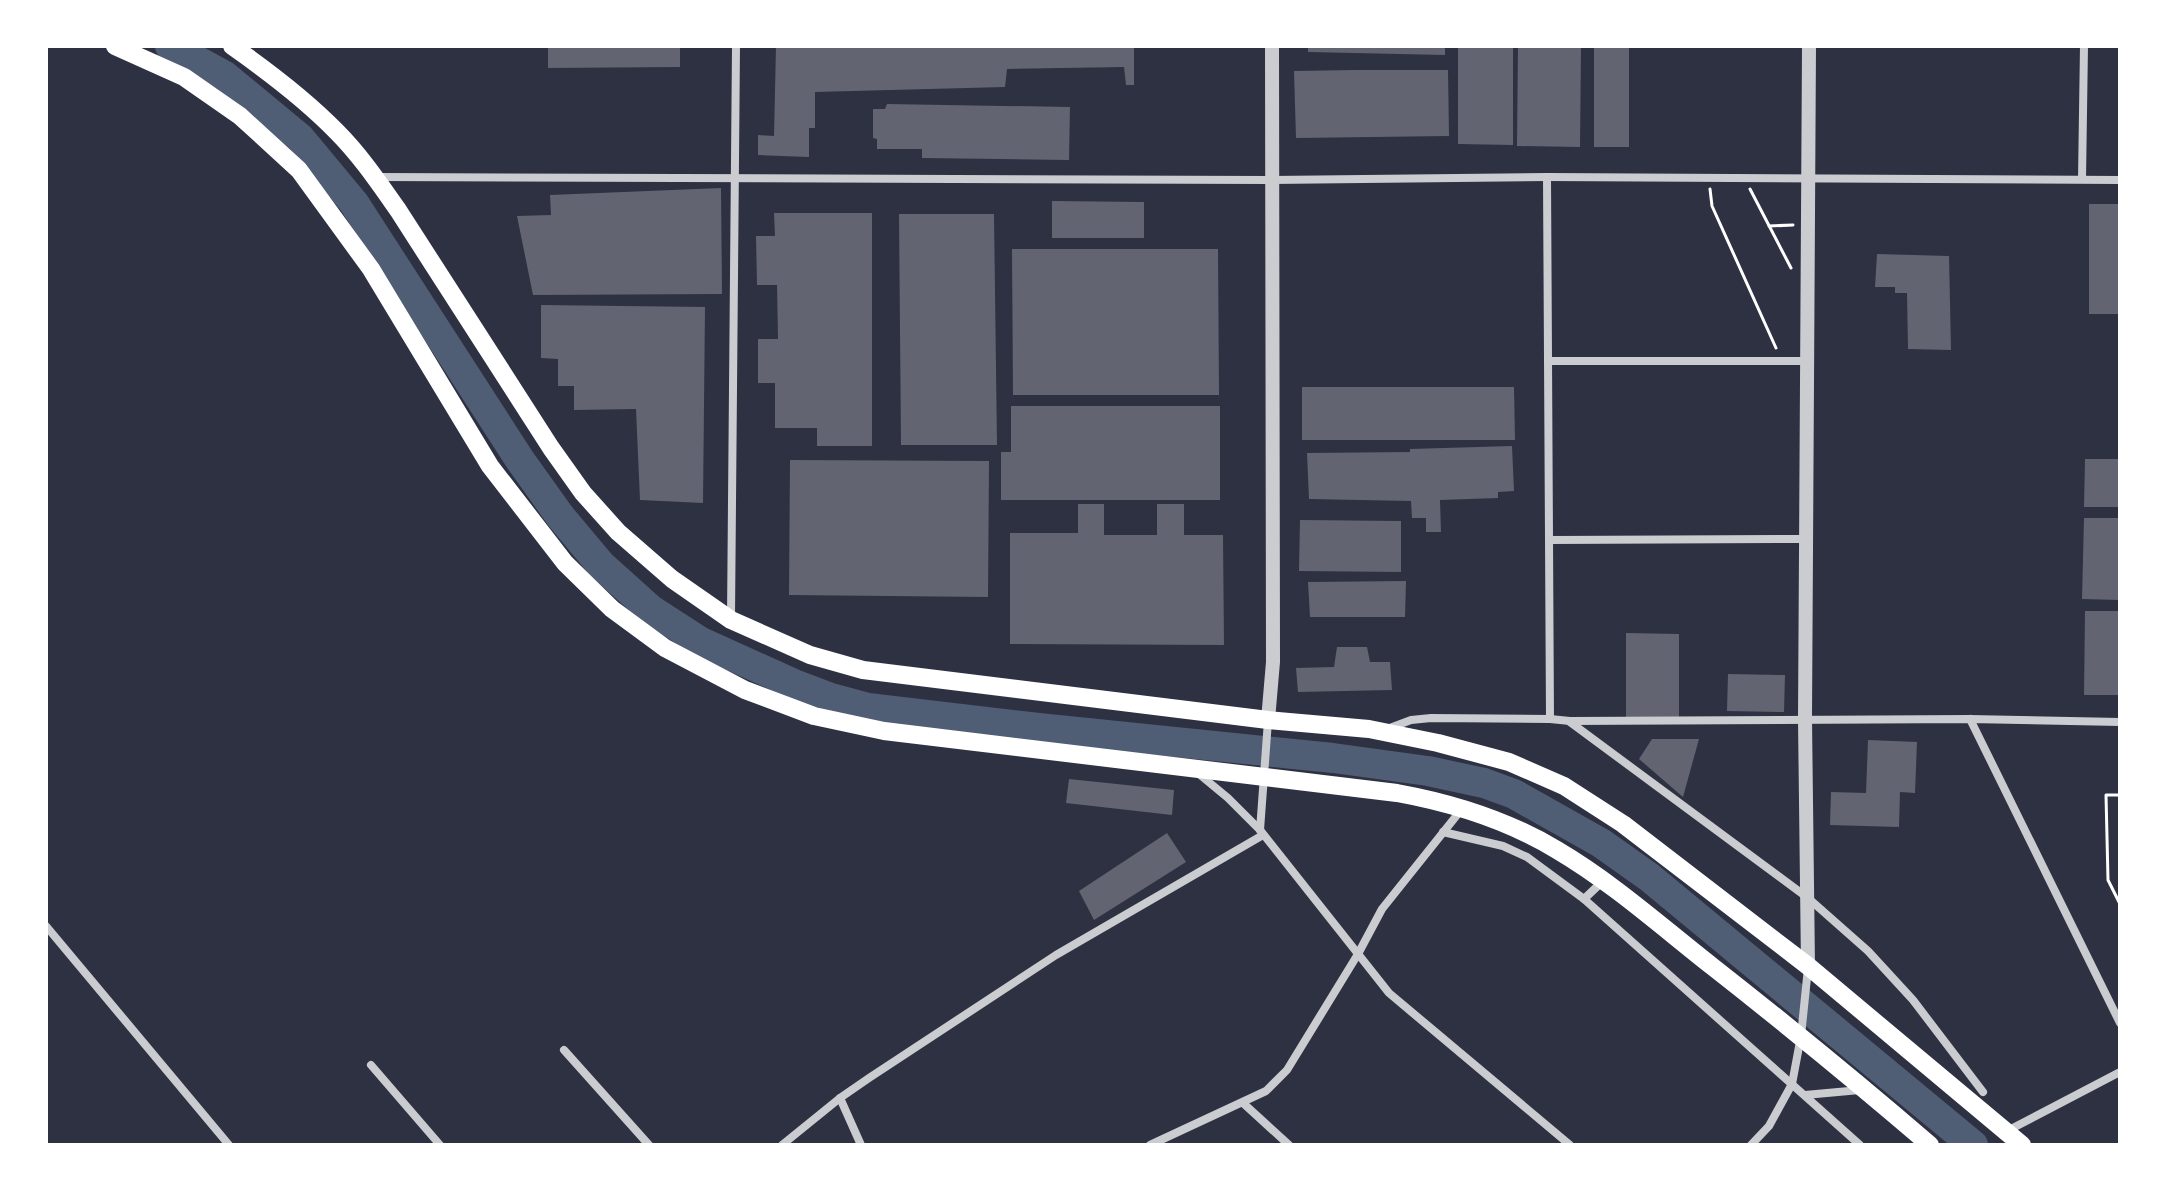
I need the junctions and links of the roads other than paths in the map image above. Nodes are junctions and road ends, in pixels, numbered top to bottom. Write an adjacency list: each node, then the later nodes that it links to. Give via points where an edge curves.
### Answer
1 (115, 46): 26 (highway, via 184,77 240,116 299,170 371,269 490,466 565,563 612,609 665,648 745,690 814,716 884,731)
2 (232, 46): 7 (highway, via 338,133)
3 (736, 46): 9 (street)
4 (1272, 46): 12 (street)
5 (1809, 46): 10 (street)
6 (2084, 46): 11 (street)
7 (374, 177): 9 (street); 18 (highway, via 583,493 672,579)
8 (1547, 177): 10 (street); 12 (street); 14 (street)
9 (736, 178): 12 (street); 18 (street)
10 (1808, 178): 11 (street); 15 (street)
11 (2082, 179): 13 (street)
12 (1271, 180): 24 (street, via 1273,662)
13 (2120, 180)
14 (1548, 361): 15 (street); 17 (street)
15 (1807, 361): 16 (street)
16 (1806, 539): 17 (street); 20 (street)
17 (1550, 540): 19 (street)
18 (731, 620): 24 (highway, via 810,655 863,670)
19 (1550, 719): 22 (street); 25 (street, via 1431,718)
20 (1805, 719): 21 (street); 22 (street); 32 (street)
21 (1970, 719): 23 (street); 37 (street)
22 (1570, 721): 32 (street)
23 (2120, 722)
24 (1268, 725): 25 (highway); 27 (street)
25 (1382, 731): 36 (highway, via 1509,762 1564,786 1623,824)
26 (1192, 768): 27 (highway); 29 (street)
27 (1264, 771): 28 (highway); 29 (street)
28 (1462, 809): 30 (street); 31 (highway, via 1542,842)
29 (1262, 832): 35 (street); 46 (street, via 1056,955)
30 (1443, 832): 33 (street, via 1527,857); 35 (street, via 1382,909)
31 (1603, 880): 33 (street); 38 (highway)
32 (1808, 898): 36 (street); 44 (street, via 1913,1000)
33 (1584, 899): 42 (street)
34 (46, 926): 49 (street)
35 (1358, 954): 47 (street, via 1287,1070 1266,1091); 56 (street, via 1389,993)
36 (1808, 974): 38 (street); 48 (highway)
37 (2120, 1023)
38 (1802, 1027): 42 (street); 43 (highway)
39 (564, 1050): 51 (street)
40 (371, 1065): 50 (street)
41 (2120, 1072): 48 (street)
42 (1792, 1084): 45 (street); 57 (street, via 1769,1126)
43 (1865, 1090): 45 (street); 59 (highway)
44 (1983, 1092)
45 (1805, 1095): 58 (street)
46 (840, 1098): 52 (street); 53 (street)
47 (1243, 1103): 54 (street); 55 (street)
48 (2005, 1132): 60 (highway)
49 (229, 1145)
50 (440, 1145)
51 (649, 1145)
52 (782, 1145)
53 (861, 1145)
54 (1150, 1145)
55 (1289, 1145)
56 (1570, 1145)
57 (1751, 1145)
58 (1860, 1145)
59 (1930, 1145)
60 (2022, 1145)

